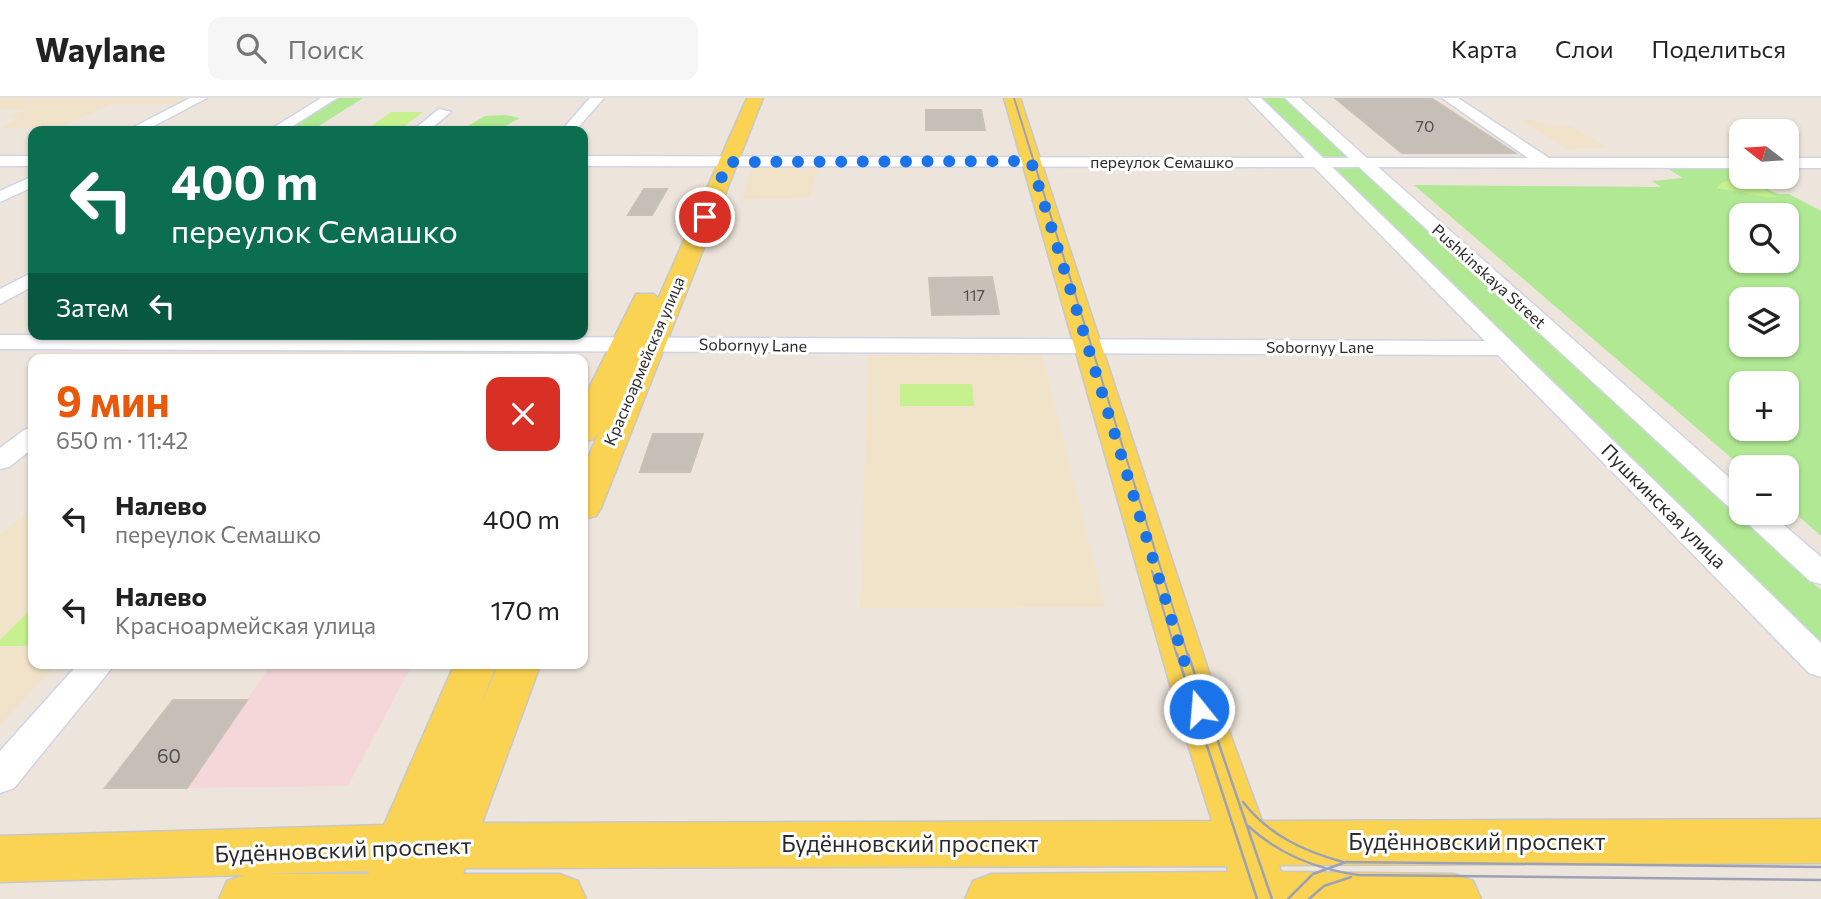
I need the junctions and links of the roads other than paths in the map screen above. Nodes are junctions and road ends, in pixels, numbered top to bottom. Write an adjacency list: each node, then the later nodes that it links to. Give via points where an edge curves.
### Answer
1 (200, 98): 11 (street)
2 (330, 98): 12 (street)
3 (597, 98): 14 (street)
4 (741, 98): 19 (main road, Красноармейская улица)
5 (755, 98): 19 (main road, Красноармейская улица)
6 (1012, 98): 18 (main road)
7 (1254, 98): 20 (street, Pushkinskaya Street)
8 (1292, 98): 21 (street, Pushkinskaya Street)
9 (1449, 98): 22 (street)
10 (444, 112): 13 (street)
11 (144, 126)
12 (283, 126)
13 (426, 126)
14 (572, 126)
15 (0, 161): 16 (street)
16 (28, 161)
17 (588, 161): 19 (street, переулок Семашко)
18 (1031, 161): 19 (street, переулок Семашко); 20 (street, переулок Семашко); 36 (main road)
19 (719, 162): 34 (main road, Красноармейская улица)
20 (1320, 162): 21 (street, переулок Семашко); 37 (street, Pushkinskaya Street)
21 (1364, 162): 22 (street, переулок Семашко); 42 (street, Pushkinskaya Street)
22 (1546, 163): 23 (street, переулок Семашко)
23 (1729, 163)
24 (1799, 163): 25 (street)
25 (1821, 163)
26 (28, 183): 27 (street)
27 (0, 197)
28 (28, 281): 29 (street)
29 (0, 298)
30 (78, 340): 33 (street, Sobornyy Lane)
31 (154, 340): 38 (street)
32 (219, 340): 35 (street, Sobornyy Lane)
33 (0, 342)
34 (637, 344): 35 (street, Sobornyy Lane); 36 (street, Sobornyy Lane); 39 (main road, Красноармейская улица); 43 (main road, Красноармейская улица)
35 (377, 345)
36 (1088, 347): 37 (street, Sobornyy Lane); 52 (main road, via 1199,709)
37 (1506, 348): 46 (street, Пушкинская улица)
38 (136, 354)
39 (588, 424)
40 (28, 439): 41 (street)
41 (0, 461)
42 (1729, 492)
43 (588, 493)
44 (1766, 525): 45 (street)
45 (1821, 574)
46 (1821, 664)
47 (94, 669): 50 (street)
48 (474, 669): 53 (main road)
49 (517, 669): 53 (main road)
50 (0, 777)
51 (1821, 841): 52 (main road, Будённовский проспект)
52 (1246, 842): 53 (main road, Будённовский проспект); 56 (main road)
53 (425, 846): 54 (main road, Будённовский проспект); 55 (main road)
54 (0, 859)
55 (403, 898): 57 (main road); 58 (main road)
56 (1264, 898): 59 (main road); 60 (main road)
57 (246, 899)
58 (559, 899)
59 (992, 899)
60 (1454, 899)

